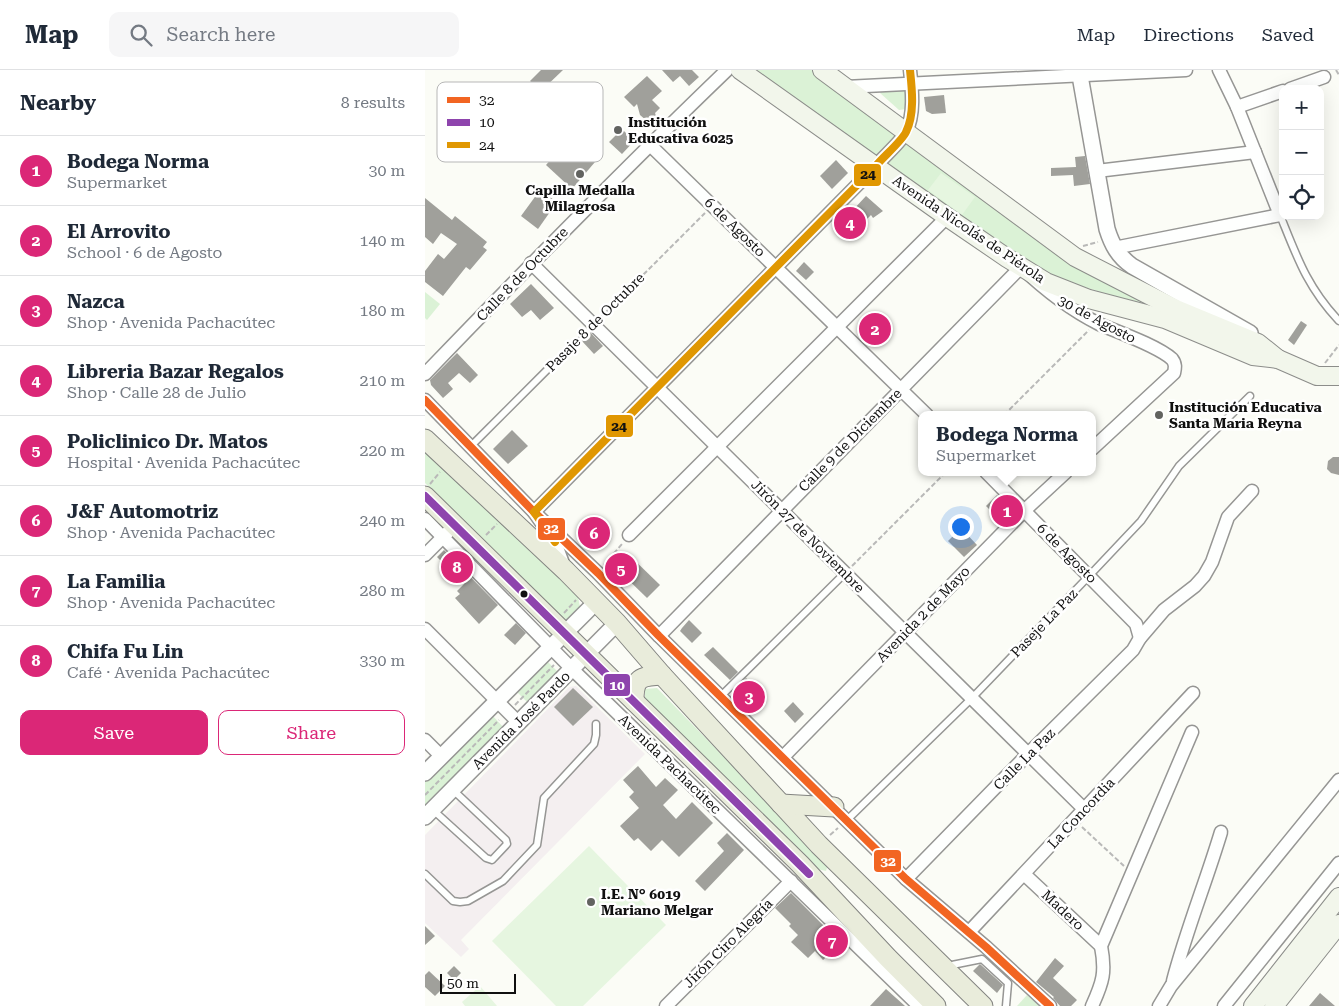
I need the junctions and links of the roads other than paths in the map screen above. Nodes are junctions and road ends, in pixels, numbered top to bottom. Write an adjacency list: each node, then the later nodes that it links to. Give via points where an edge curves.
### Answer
1 (727, 70): 15 (street, Calle 8 de Octubre)
2 (740, 70): 17 (main road, Avenida Nicolás de Piérola)
3 (822, 70): 11 (main road, Avenida Nicolás de Piérola)
4 (910, 70): 9 (street)
5 (1186, 70): 7 (street)
6 (1219, 70): 13 (street)
7 (1080, 73): 9 (street); 18 (street)
8 (1324, 77): 10 (street)
9 (912, 84): 11 (street); 14 (street)
10 (1301, 85)
11 (845, 87): 14 (main road, Avenida Nicolás de Piérola)
12 (1279, 92): 13 (street)
13 (1237, 107): 16 (street)
14 (906, 133): 17 (street); 29 (main road, Avenida Nicolás de Piérola, via 1067,251 1176,308 1258,343)
15 (650, 145): 24 (street, Calle 8 de Octubre); 25 (street, 6 de Agosto)
16 (1255, 152): 18 (street); 19 (street)
17 (875, 166): 21 (main road, Avenida Nicolás de Piérola); 25 (street)
18 (1097, 171): 23 (street)
19 (1279, 212)
20 (1279, 215): 23 (street)
21 (947, 217): 26 (main road, Avenida Nicolás de Piérola); 28 (street)
22 (1282, 220): 27 (lane, via 1308,282)
23 (1112, 243): 31 (street, via 1121,258 1132,266 1253,334)
24 (531, 263): 32 (street, Calle 8 de Octubre); 34 (street, Jirón 27 de Noviembre)
25 (775, 266): 28 (street, 6 de Agosto); 34 (street)
26 (1021, 267): 29 (main road, Avenida Nicolás de Piérola, via 1046,282 1089,299 1165,319 1253,356); 35 (street, Calle 9 de Diciembre); 40 (street, 30 de Agosto, via 1065,305 1163,352 1174,361 1174,374)
27 (1339, 321)
28 (838, 326): 35 (street, 6 de Agosto); 42 (street)
29 (1278, 360): 31 (main road, Avenida Nicolás de Piérola)
30 (551, 366): 41 (lane, Pasaje 8 de Octubre)
31 (1298, 368): 33 (main road, Avenida Nicolás de Piérola, via 1317,376)
32 (425, 374)
33 (1339, 376)
34 (657, 387): 42 (street, Jirón 27 de Noviembre); 49 (street)
35 (901, 389): 38 (street, 6 de Agosto); 47 (street, Calle 9 de Diciembre)
36 (1250, 396): 56 (lane, Paseje La Paz, via 1179,466 1141,521)
37 (425, 400): 41 (street)
38 (923, 411)
39 (425, 439): 54 (main road)
40 (1096, 445)
41 (470, 447): 49 (street)
42 (717, 447): 47 (street, Jirón 27 de Noviembre); 52 (street)
43 (990, 476): 48 (street, 6 de Agosto)
44 (1062, 476): 48 (street, Avenida 2 de Mayo)
45 (1252, 491): 63 (street, Calle La Paz, via 1229,517 1204,576 1164,610)
46 (425, 496): 51 (main road, Avenida Pachacútec)
47 (781, 510): 55 (street, Jirón 27 de Noviembre); 62 (street, Calle 9 de Diciembre)
48 (1025, 510): 56 (street, 6 de Agosto); 61 (street, Avenida 2 de Mayo)
49 (534, 512): 54 (street, via 555,542); 62 (street)
50 (425, 519): 51 (street, Avenida Pachacútec)
51 (449, 531): 53 (street); 60 (main road, Avenida Pachacútec, via 475,546); 64 (street, Avenida Pachacútec)
52 (629, 535)
53 (425, 555)
54 (566, 570): 57 (main road)
55 (845, 573): 61 (street, Jirón 27 de Noviembre); 69 (lane)
56 (1089, 576): 63 (street, 6 de Agosto, via 1137,624); 70 (lane, Paseje La Paz)
57 (591, 596): 58 (main road); 60 (street)
58 (617, 624): 65 (street, Avenida José Pardo); 67 (main road)
59 (425, 629): 72 (street)
60 (559, 629): 64 (street); 65 (main road, Avenida Pachacútec)
61 (905, 632): 70 (street, Jirón 27 de Noviembre); 79 (street, Avenida 2 de Mayo)
62 (659, 636): 69 (street)
63 (1140, 638): 77 (street, Calle La Paz, via 1133,650)
64 (551, 648): 66 (street, Avenida Pachacútec); 72 (street)
65 (586, 655): 66 (street, Avenida José Pardo); 71 (main road, Avenida Pachacútec)
66 (572, 669): 73 (street, Avenida José Pardo); 92 (street, Avenida Pachacútec)
67 (661, 675): 71 (main road, via 642,677 634,686); 83 (main road)
68 (1193, 693): 84 (street, La Concordia)
69 (720, 697): 79 (street)
70 (972, 698): 77 (street, Jirón 27 de Noviembre); 86 (lane, Paseje La Paz)
71 (633, 701): 94 (main road, Avenida Pachacútec)
72 (502, 707): 73 (street); 78 (street)
73 (519, 723): 82 (street, Avenida José Pardo)
74 (596, 724): 89 (lane, via 594,744 544,798 537,845 503,881 468,901 460,902 453,901)
75 (1192, 732): 98 (street)
76 (425, 740): 78 (street)
77 (1028, 754): 84 (street, Jirón 27 de Noviembre); 91 (street, Calle La Paz)
78 (441, 756): 80 (street)
79 (783, 758): 86 (street)
80 (425, 773)
81 (1339, 780): 100 (street)
82 (452, 789): 85 (street, Avenida José Pardo); 85 (lane, via 506,840 507,844 492,860)
83 (781, 804): 86 (main road); 93 (main road)
84 (1085, 809): 90 (street, La Concordia)
85 (429, 813)
86 (840, 814): 91 (street)
87 (1221, 832): 100 (street)
88 (1339, 863): 111 (street)
89 (425, 874)
90 (1024, 874): 97 (street, La Concordia); 98 (street, Madero)
91 (907, 879): 97 (street)
92 (791, 881): 101 (street, Jirón Ciro Alegría); 102 (street, Avenida Pachacútec)
93 (855, 882): 99 (main road); 105 (main road, via 907,948)
94 (829, 895): 103 (main road, Avenida Pachacútec); 104 (main road, Avenida Pachacútec, via 895,951)
95 (1339, 897): 112 (main road)
96 (1339, 924): 113 (main road)
97 (969, 932): 108 (street)
98 (1101, 946): 109 (street, via 1102,984)
99 (944, 967): 106 (main road); 107 (lane, via 982,959 1008,984)
100 (1171, 986): 110 (street)
101 (666, 1006)
102 (919, 1006)
103 (936, 1006)
104 (951, 1006)
105 (966, 1006)
106 (983, 1006)
107 (1006, 1006)
108 (1050, 1006)
109 (1092, 1006)
110 (1159, 1006)
111 (1224, 1006)
112 (1253, 1006)
113 (1274, 1006)

